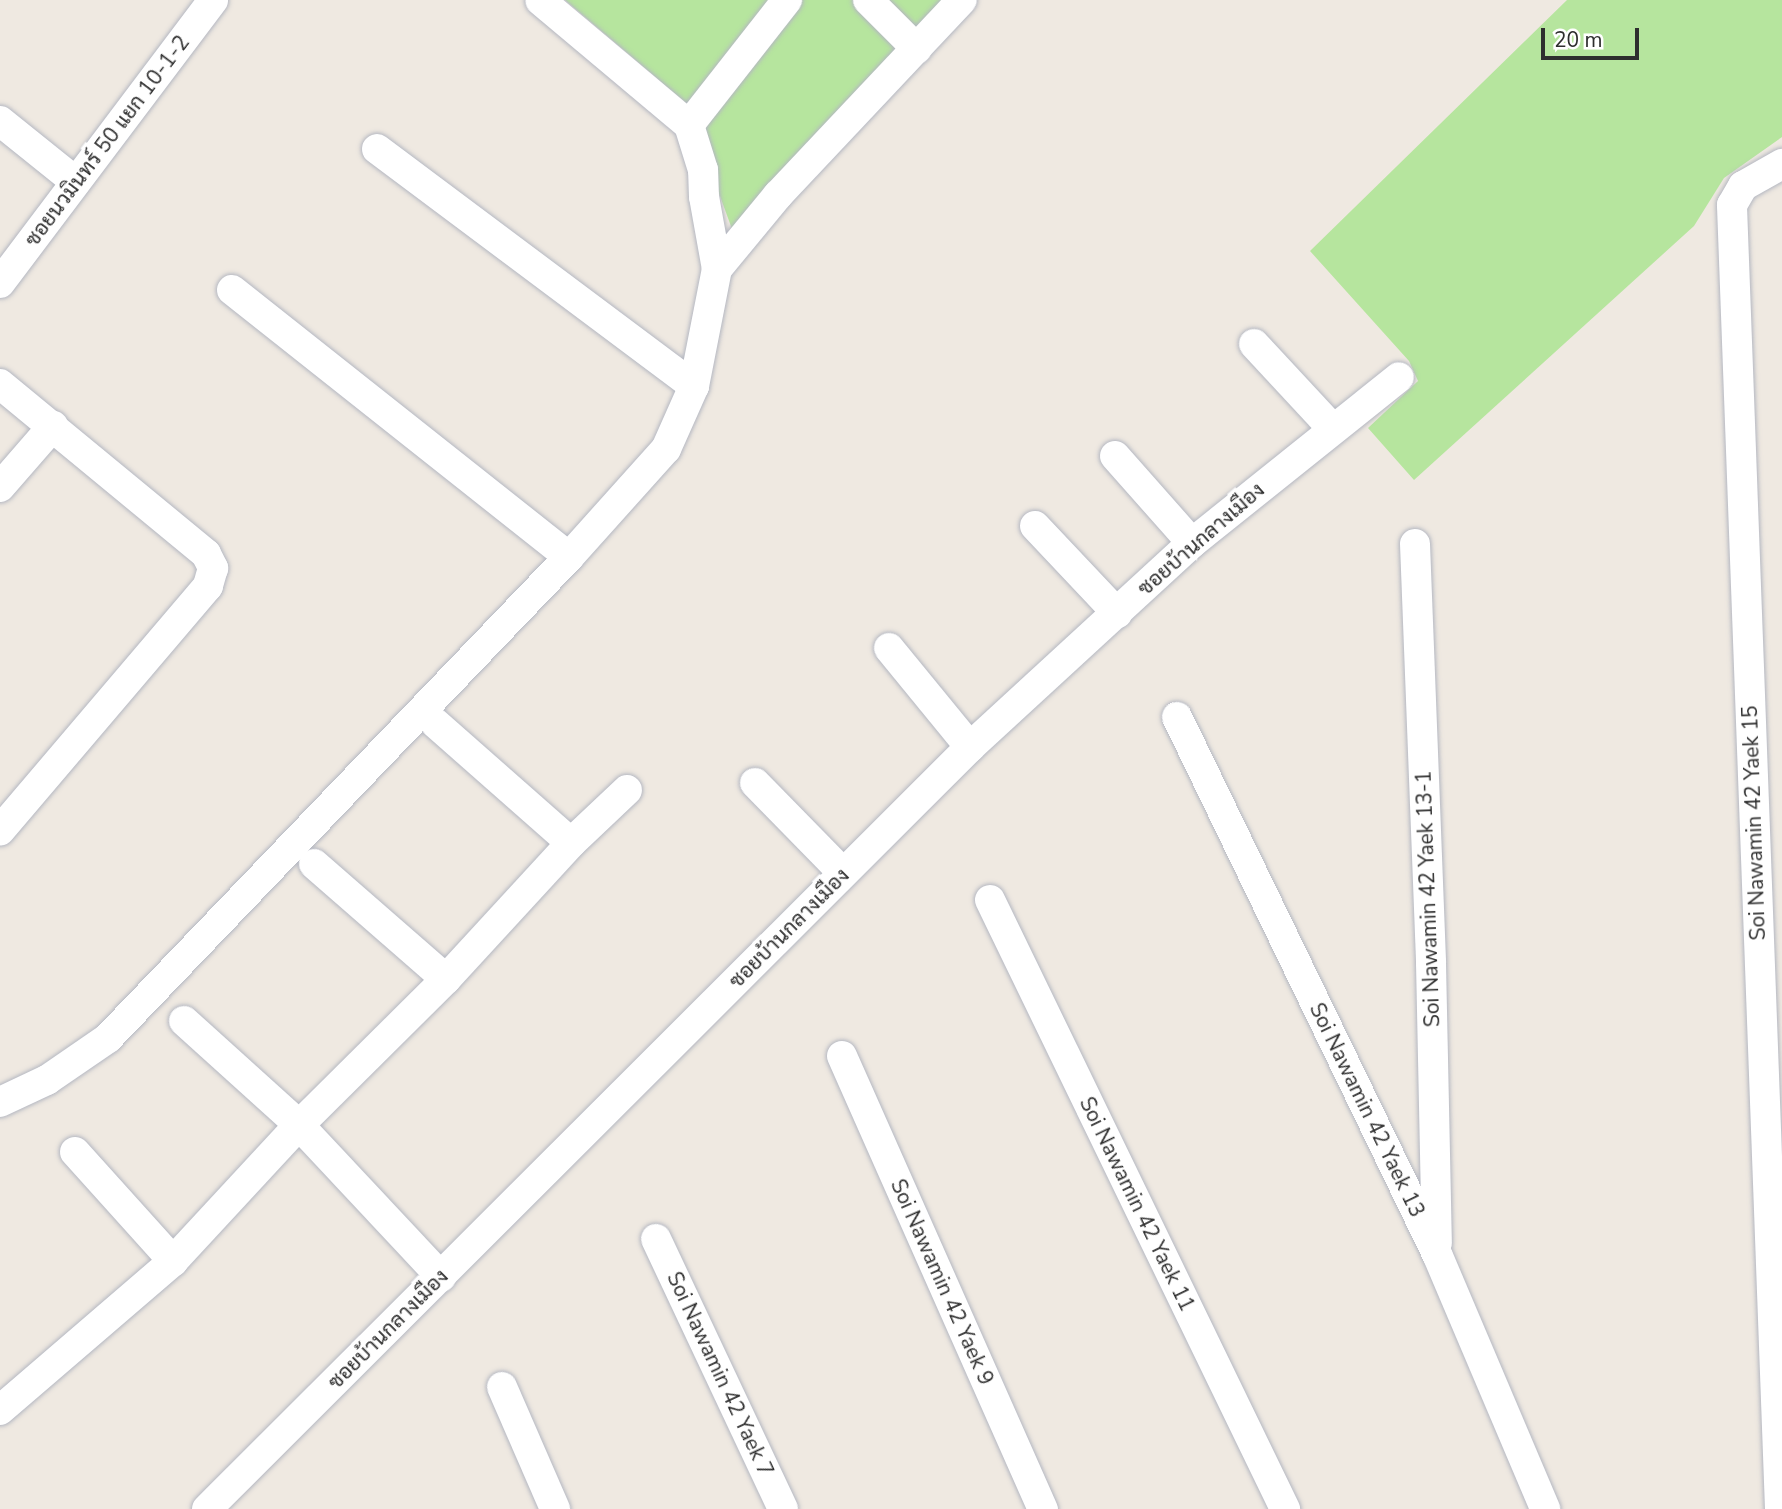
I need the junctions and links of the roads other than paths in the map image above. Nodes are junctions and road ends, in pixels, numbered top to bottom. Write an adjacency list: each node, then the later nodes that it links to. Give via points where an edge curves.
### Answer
1 (213, 0): 11 (street, ซอยนวมินทร์ 50 แยก 10-1-2)
2 (540, 0): 8 (street)
3 (787, 0): 8 (street)
4 (868, 0): 6 (street)
5 (962, 0): 6 (street)
6 (917, 49): 12 (street, via 778,195)
7 (0, 121): 11 (street)
8 (689, 125): 12 (street, via 703,170)
9 (377, 149): 18 (street)
10 (1782, 164): 57 (street, Soi Nawamin 42 Yaek 15, via 1743,186 1732,205)
11 (76, 182): 13 (street, ซอยนวมินทร์ 50 แยก 10-1-2)
12 (718, 269): 18 (street)
13 (0, 283)
14 (232, 290): 26 (street)
15 (1254, 344): 20 (street)
16 (1399, 377): 20 (street, ซอยบ้านกลางเมือง)
17 (0, 384): 19 (street)
18 (694, 386): 26 (street, via 666,449)
19 (52, 426): 22 (street); 34 (street, via 206,554 213,568 208,586)
20 (1334, 429): 24 (street, ซอยบ้านกลางเมือง)
21 (1115, 456): 24 (street)
22 (0, 487)
23 (1035, 526): 27 (street)
24 (1192, 543): 27 (street, ซอยบ้านกลางเมือง)
25 (1415, 544): 46 (street, Soi Nawamin 42 Yaek 13-1)
26 (569, 557): 42 (street, via 108,1038 47,1080)
27 (1117, 613): 31 (street, ซอยบ้านกลางเมือง)
28 (889, 648): 31 (street)
29 (1177, 717): 46 (street, Soi Nawamin 42 Yaek 13)
30 (435, 723): 35 (street)
31 (970, 747): 37 (street, ซอยบ้านกลางเมือง)
32 (755, 783): 37 (street)
33 (626, 790): 35 (street)
34 (0, 830)
35 (571, 843): 39 (street)
36 (314, 864): 39 (street)
37 (843, 873): 48 (street, ซอยบ้านกลางเมือง)
38 (990, 900): 55 (street, Soi Nawamin 42 Yaek 11)
39 (446, 979): 43 (street)
40 (184, 1021): 43 (street)
41 (842, 1056): 54 (street, Soi Nawamin 42 Yaek 9)
42 (0, 1102)
43 (299, 1125): 47 (street); 48 (street)
44 (75, 1152): 47 (street)
45 (656, 1239): 53 (street, Soi Nawamin 42 Yaek 7)
46 (1437, 1254): 56 (street, Soi Nawamin 42 Yaek 13)
47 (173, 1261): 50 (street)
48 (440, 1277): 51 (street, ซอยบ้านกลางเมือง)
49 (502, 1387): 52 (street)
50 (3, 1401)
51 (207, 1509)
52 (555, 1509)
53 (783, 1509)
54 (1043, 1509)
55 (1285, 1509)
56 (1545, 1509)
57 (1780, 1509)

